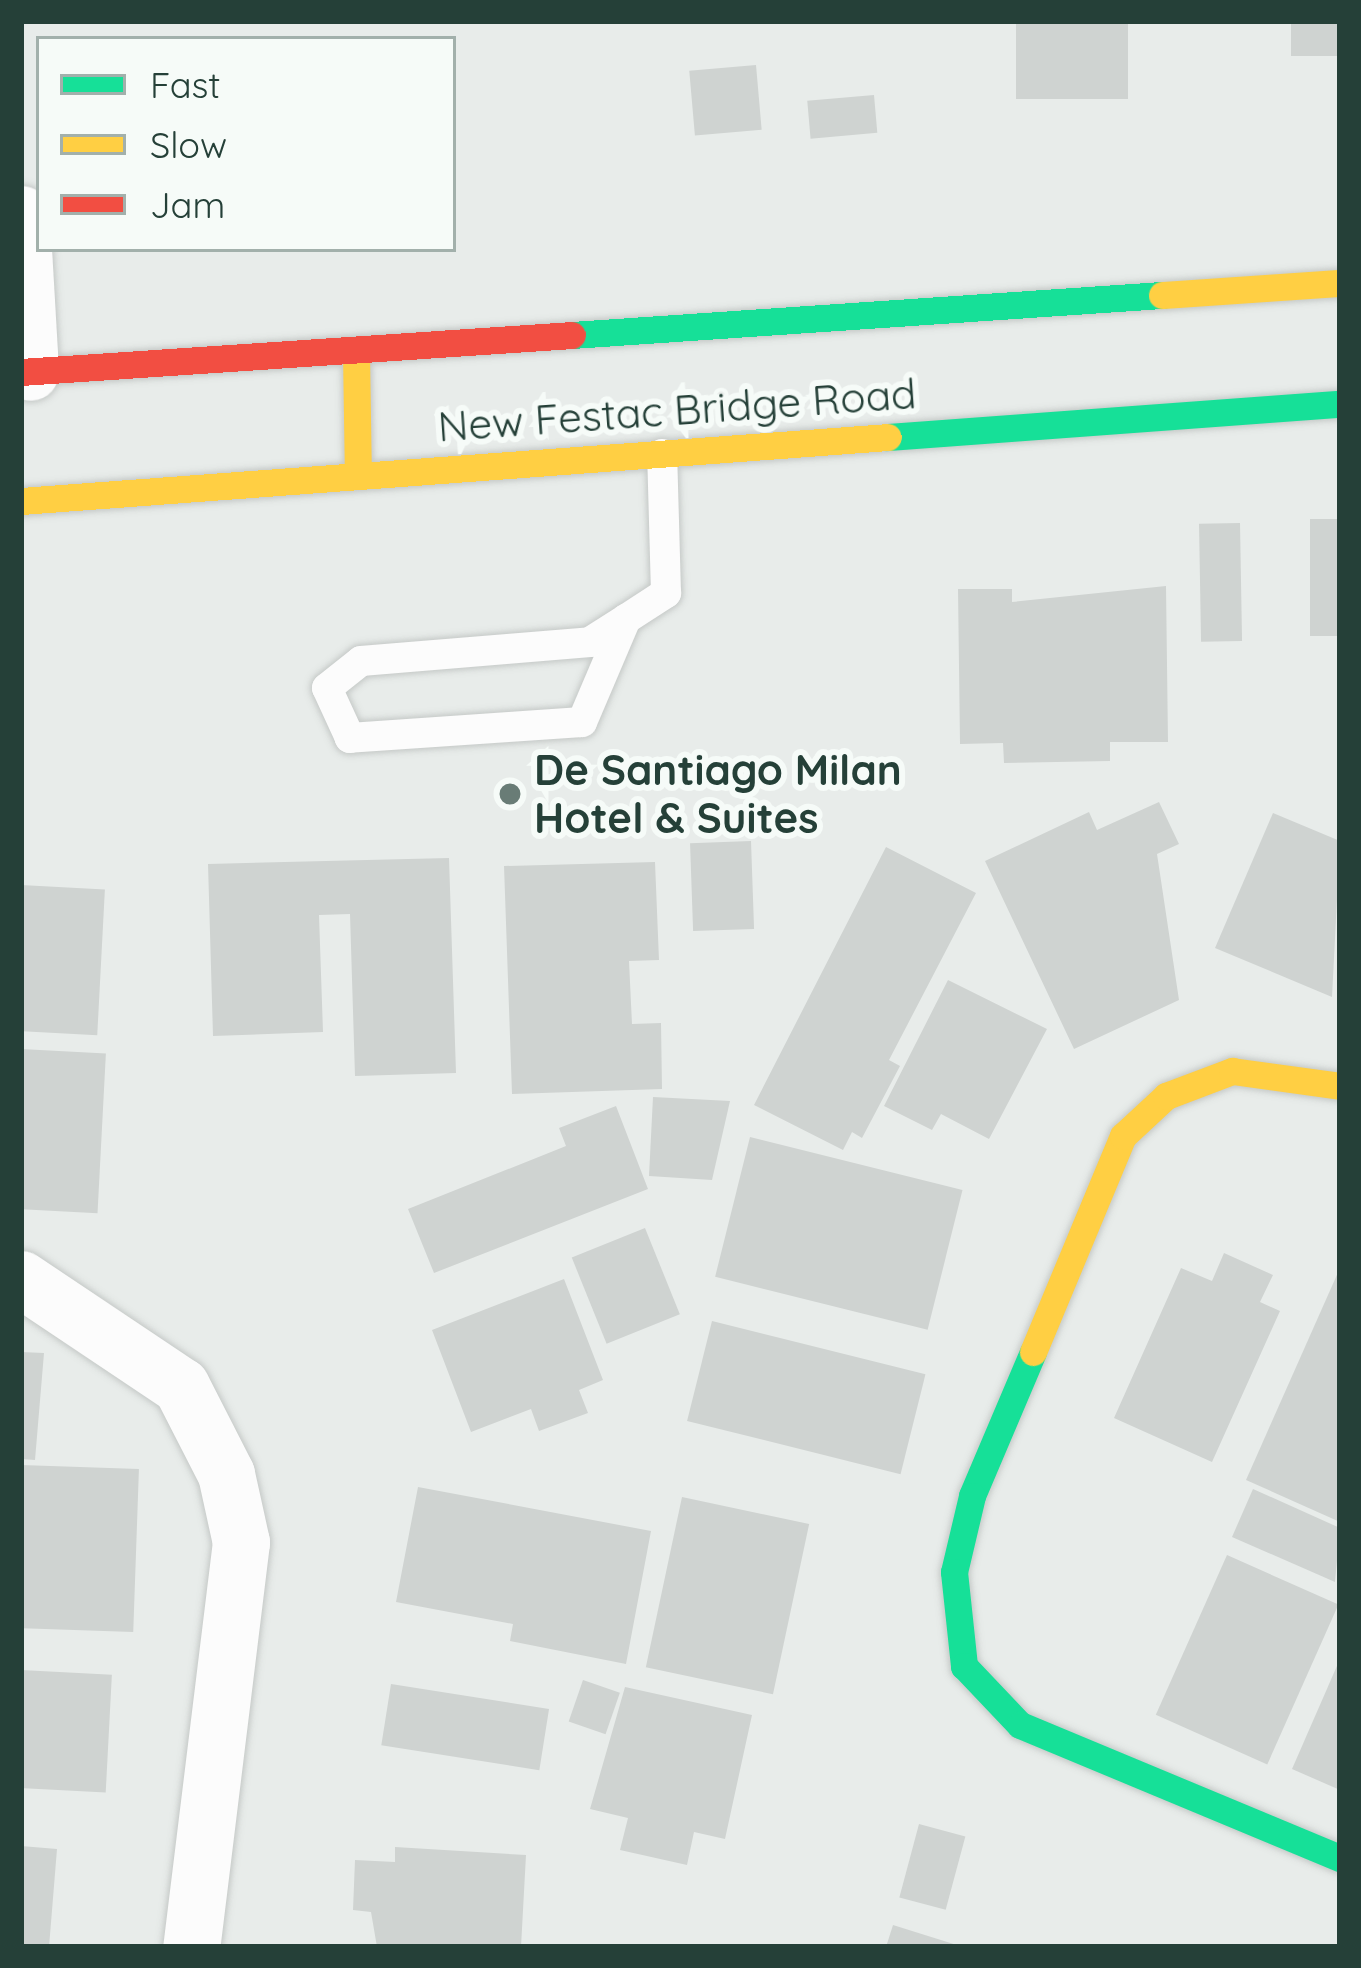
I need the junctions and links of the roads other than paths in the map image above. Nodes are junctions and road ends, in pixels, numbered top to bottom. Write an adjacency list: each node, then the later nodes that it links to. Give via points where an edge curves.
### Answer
1 (21, 214): 4 (street)
2 (1340, 283): 3 (main road)
3 (356, 353): 4 (main road); 7 (main road)
4 (26, 372)
5 (1340, 404): 6 (main road, New Festac Bridge Road)
6 (662, 454): 7 (main road, New Festac Bridge Road); 9 (lane, via 666,593)
7 (358, 476): 8 (main road, New Festac Bridge Road)
8 (21, 501)
9 (626, 619): 9 (lane, via 590,642 361,662 327,688 350,738 582,722)
10 (1340, 1086): 12 (main road, via 1232,1071 1166,1096 1123,1136 972,1496 954,1572 964,1666 1020,1725)
11 (21, 1279): 13 (street, via 181,1386 226,1474 241,1542)
12 (1340, 1858)
13 (191, 1947)

